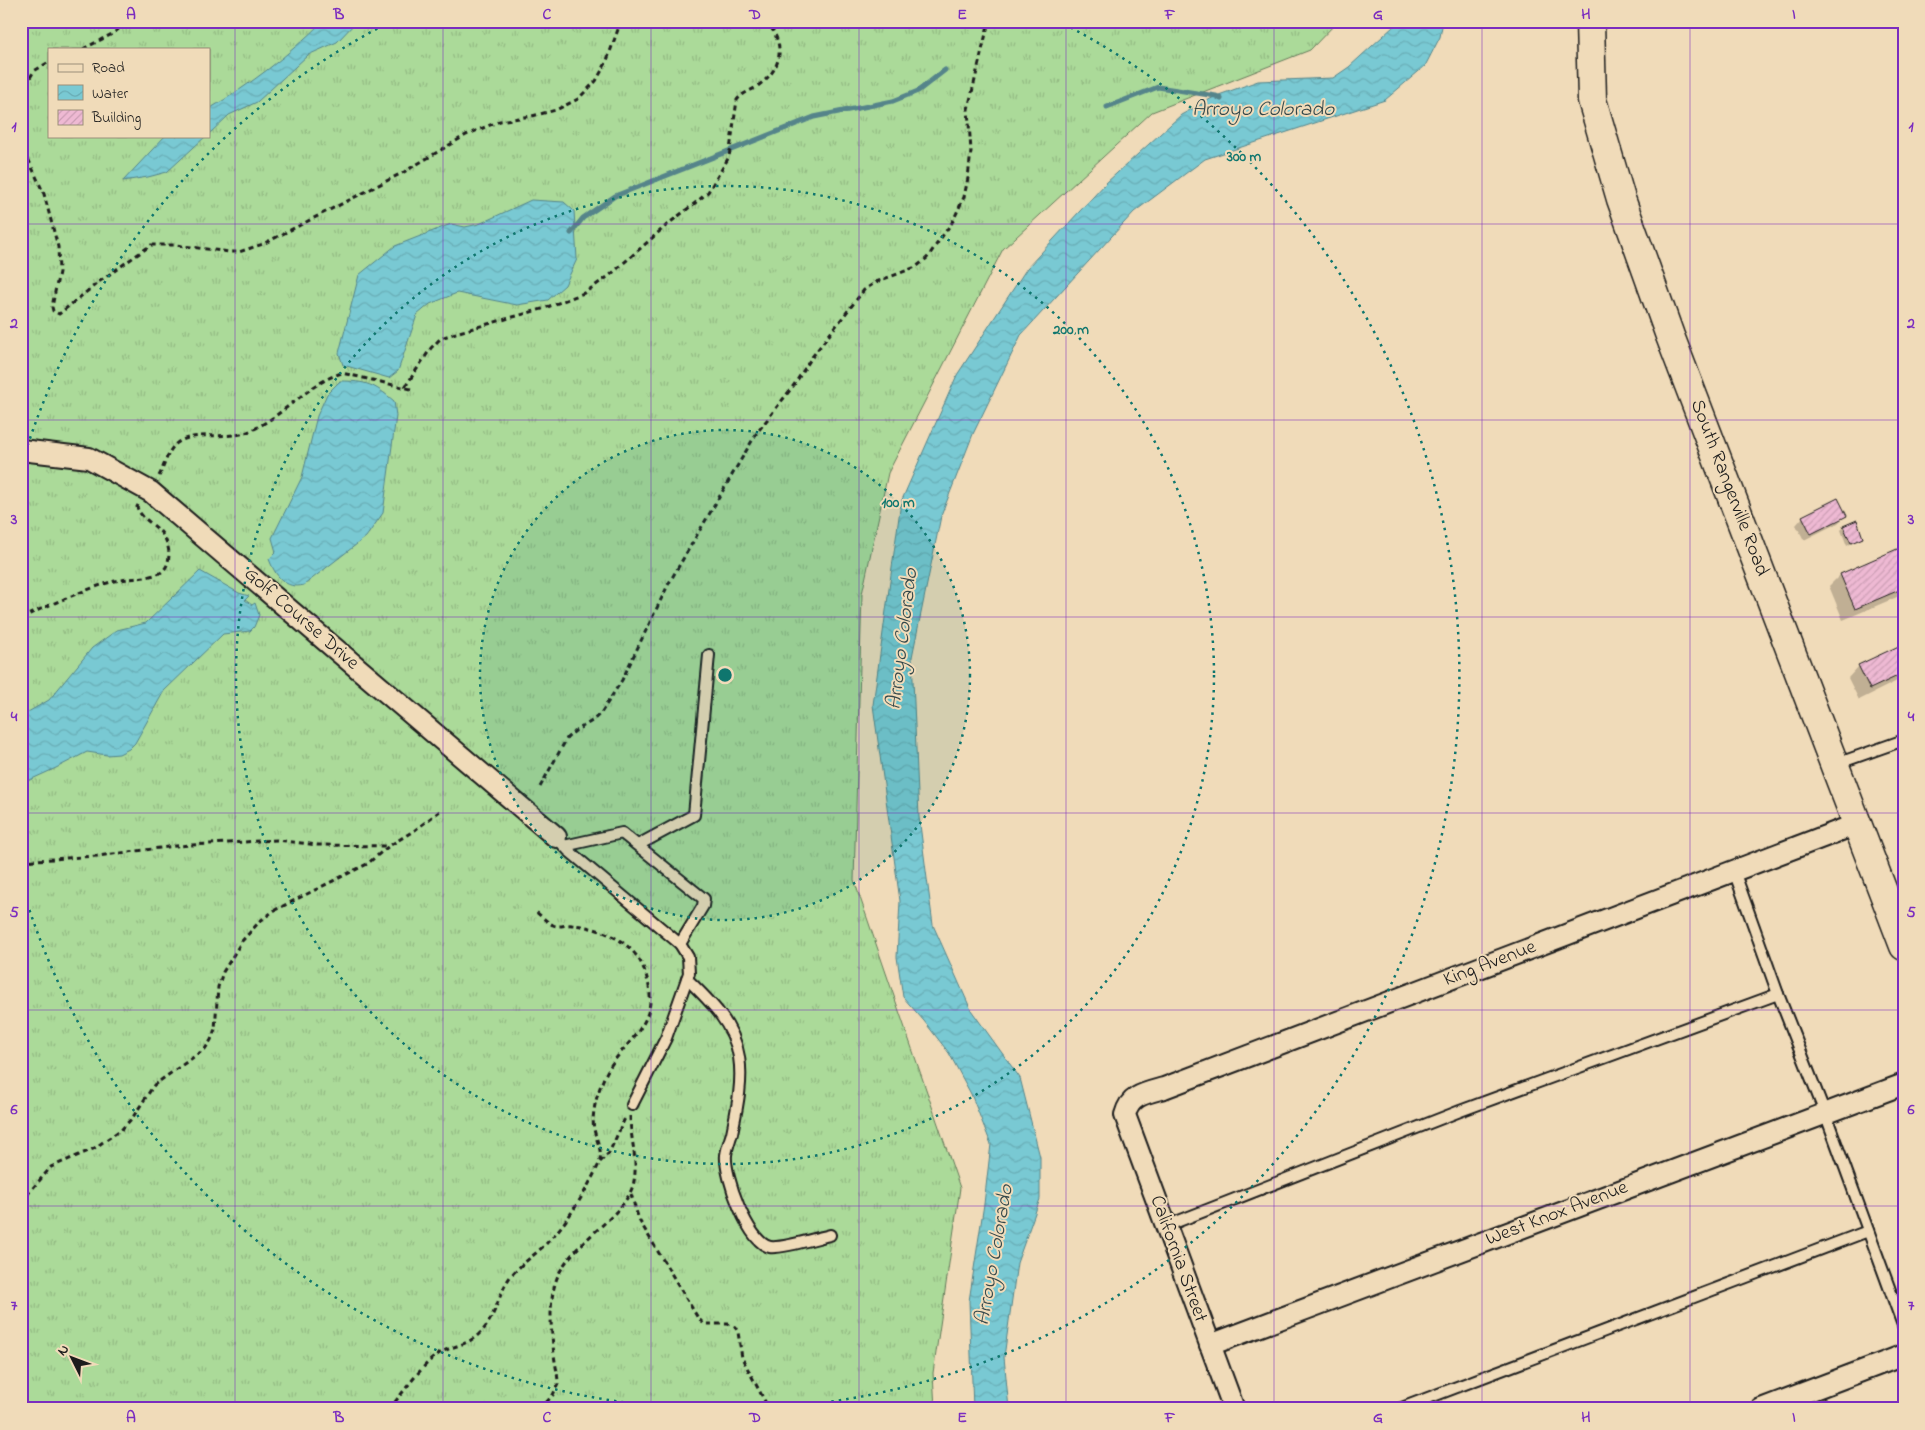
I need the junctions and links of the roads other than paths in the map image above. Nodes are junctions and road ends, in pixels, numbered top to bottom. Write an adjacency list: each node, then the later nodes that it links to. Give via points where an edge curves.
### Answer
1 (1592, 22): 5 (main road, South Rangerville Road, via 1592,100 1621,199)
2 (21, 450): 7 (street, Golf Course Drive, via 89,458 149,490)
3 (709, 656): 8 (lane, via 694,815)
4 (1904, 740): 5 (lane)
5 (1835, 764): 6 (main road, South Rangerville Road)
6 (1858, 824): 9 (street, King Avenue); 11 (main road, South Rangerville Road)
7 (560, 842): 8 (lane, via 622,833); 10 (lane)
8 (638, 845): 10 (lane, via 704,899)
9 (1734, 871): 13 (lane); 16 (street, King Avenue, via 1135,1098)
10 (680, 944): 12 (lane, via 688,957)
11 (1904, 946)
12 (687, 979): 15 (lane, via 666,1038); 20 (lane, via 725,1020 739,1055 741,1075 726,1156 740,1210 752,1233 761,1244 772,1247)
13 (1778, 994): 17 (lane); 18 (lane, via 1460,1111)
14 (1904, 1084): 17 (street, West Knox Avenue)
15 (632, 1105)
16 (1126, 1108): 18 (street, California Street, via 1125,1115)
17 (1825, 1113): 19 (lane); 22 (street, West Knox Avenue)
18 (1166, 1226): 22 (street, California Street)
19 (1868, 1231): 21 (lane); 25 (lane)
20 (830, 1235)
21 (1904, 1328)
22 (1210, 1344): 24 (street, California Street)
23 (1904, 1356): 26 (street)
24 (1234, 1409)
25 (1399, 1409)
26 (1761, 1409)

